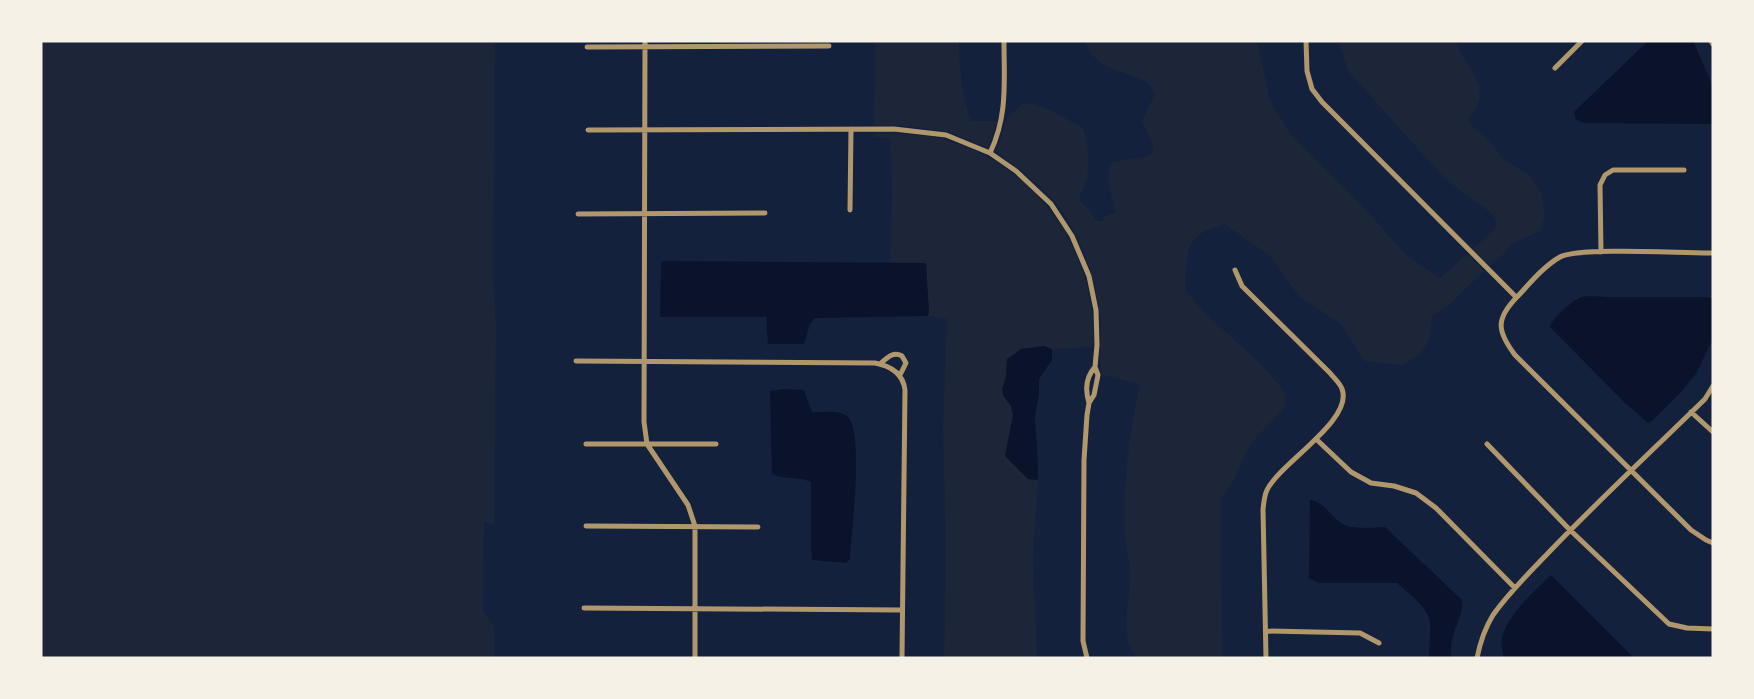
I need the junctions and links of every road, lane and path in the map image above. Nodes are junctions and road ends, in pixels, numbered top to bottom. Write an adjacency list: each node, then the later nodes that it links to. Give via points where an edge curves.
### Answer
1 (1004, 41): 13 (street, via 1002,122)
2 (1306, 41): 22 (street, via 1306,71 1312,89 1322,102)
3 (1582, 41): 9 (street)
4 (1710, 41): 6 (street)
5 (645, 44): 7 (street); 8 (street); 12 (street)
6 (1713, 44)
7 (829, 46)
8 (587, 47)
9 (1555, 68)
10 (851, 129): 12 (street); 13 (street, via 894,129 946,135); 15 (street)
11 (588, 130): 12 (street)
12 (646, 131): 18 (street)
13 (990, 153): 26 (street, via 1016,171 1051,204 1072,236 1089,276 1096,310)
14 (1684, 170): 19 (street, via 1613,170 1605,175 1600,185)
15 (850, 210)
16 (765, 213): 18 (street)
17 (578, 214): 18 (street)
18 (645, 214): 24 (street)
19 (1601, 252): 20 (street); 22 (street, via 1561,256)
20 (1713, 253)
21 (1235, 270): 32 (street, via 1242,286 1342,388 1343,400 1338,413)
22 (1516, 297): 37 (street, via 1503,314 1504,340 1515,356)
23 (576, 362): 24 (street)
24 (643, 362): 25 (street); 34 (street, via 644,422)
25 (880, 364): 27 (street); 27 (street, via 893,354 902,356 906,366)
26 (1095, 367): 29 (street, via 1098,375); 29 (street, via 1090,373 1086,391)
27 (900, 375): 46 (street, via 906,397)
28 (1713, 386): 30 (street)
29 (1089, 404): 52 (street, via 1084,469 1083,641)
30 (1691, 412): 31 (street); 37 (street)
31 (1713, 432)
32 (1316, 439): 43 (street, via 1351,472 1371,483 1416,493 1436,508); 48 (street, via 1266,491 1263,509)
33 (586, 444): 34 (street)
34 (648, 444): 35 (street); 39 (street, via 688,505)
35 (716, 444)
36 (1487, 444): 41 (street)
37 (1631, 471): 41 (street); 42 (street, via 1691,530)
38 (586, 526): 39 (street)
39 (695, 526): 40 (street); 45 (street)
40 (758, 527)
41 (1570, 530): 43 (street); 47 (street, via 1669,624)
42 (1713, 543)
43 (1515, 588): 54 (street, via 1488,624)
44 (584, 608): 45 (street)
45 (695, 608): 46 (street); 50 (street)
46 (902, 610): 51 (street)
47 (1713, 629)
48 (1266, 631): 49 (street, via 1360,633); 53 (street)
49 (1379, 644)
50 (695, 658)
51 (902, 658)
52 (1087, 658)
53 (1266, 658)
54 (1477, 658)

